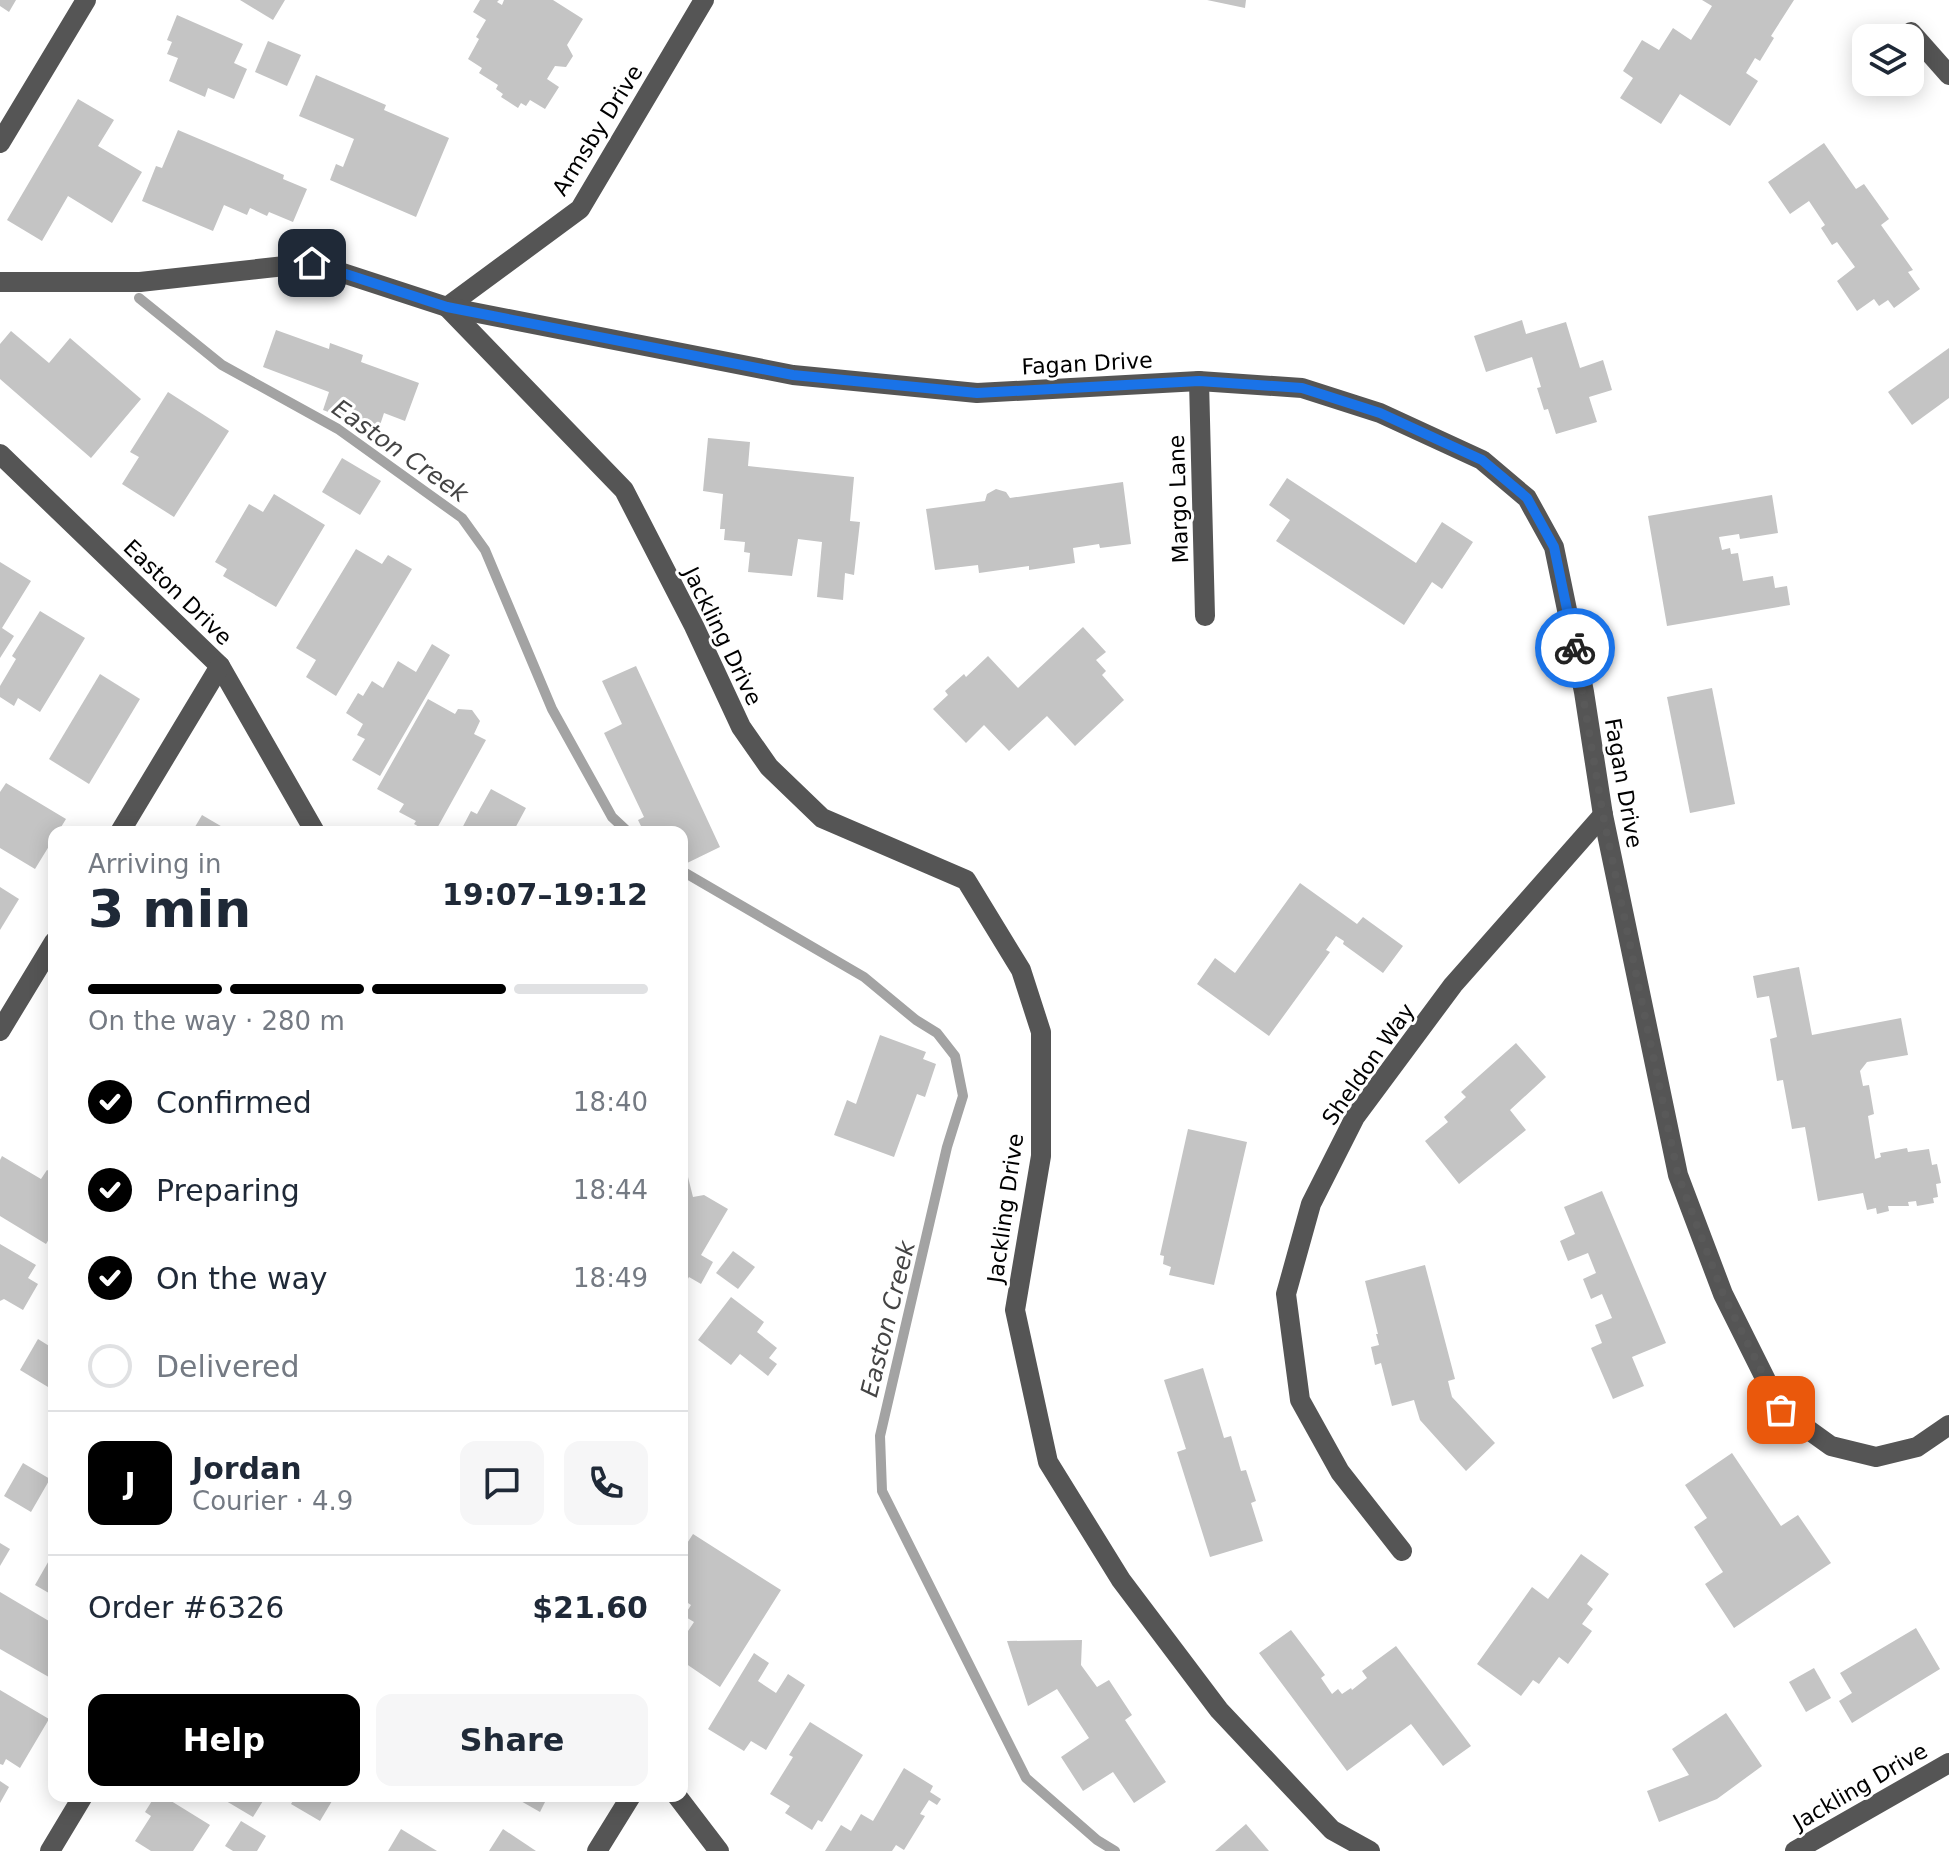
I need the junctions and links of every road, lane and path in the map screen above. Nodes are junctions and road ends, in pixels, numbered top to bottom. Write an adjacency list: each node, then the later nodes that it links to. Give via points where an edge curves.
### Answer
1 (86, 0): 5 (street)
2 (704, 0): 7 (street, Armsby Drive, via 580,209)
3 (1924, 47): 4 (street)
4 (1949, 75)
5 (0, 143)
6 (0, 282): 7 (street, via 140,282 312,263)
7 (447, 307): 8 (street, Fagan Drive, via 808,377 977,393); 26 (street, Jackling Drive, via 624,490 741,727 769,767 822,818 966,880 1021,970 1041,1032 1041,1156 1015,1310 1048,1462 1121,1580 1219,1710 1332,1830)
8 (1199, 381): 10 (street, Margo Lane); 12 (street, Fagan Drive, via 1302,388 1380,413 1482,460 1527,498 1554,547)
9 (0, 454): 11 (street, Easton Drive)
10 (1205, 616)
11 (220, 666): 13 (street); 14 (street, Easton Drive)
12 (1603, 815): 17 (street, Fagan Drive, via 1678,1175 1723,1294 1781,1410 1831,1446 1876,1457 1917,1447); 18 (street, Sheldon Way, via 1453,985 1355,1117 1311,1204 1286,1294 1300,1400 1340,1472)
13 (124, 826)
14 (312, 826)
15 (48, 952): 16 (street)
16 (0, 1031)
17 (1949, 1425)
18 (1402, 1551)
19 (1949, 1763): 27 (street, Jackling Drive)
20 (79, 1802): 23 (street)
21 (627, 1802): 24 (street)
22 (682, 1802): 25 (street)
23 (50, 1851)
24 (597, 1851)
25 (719, 1851)
26 (1370, 1851)
27 (1795, 1851)

